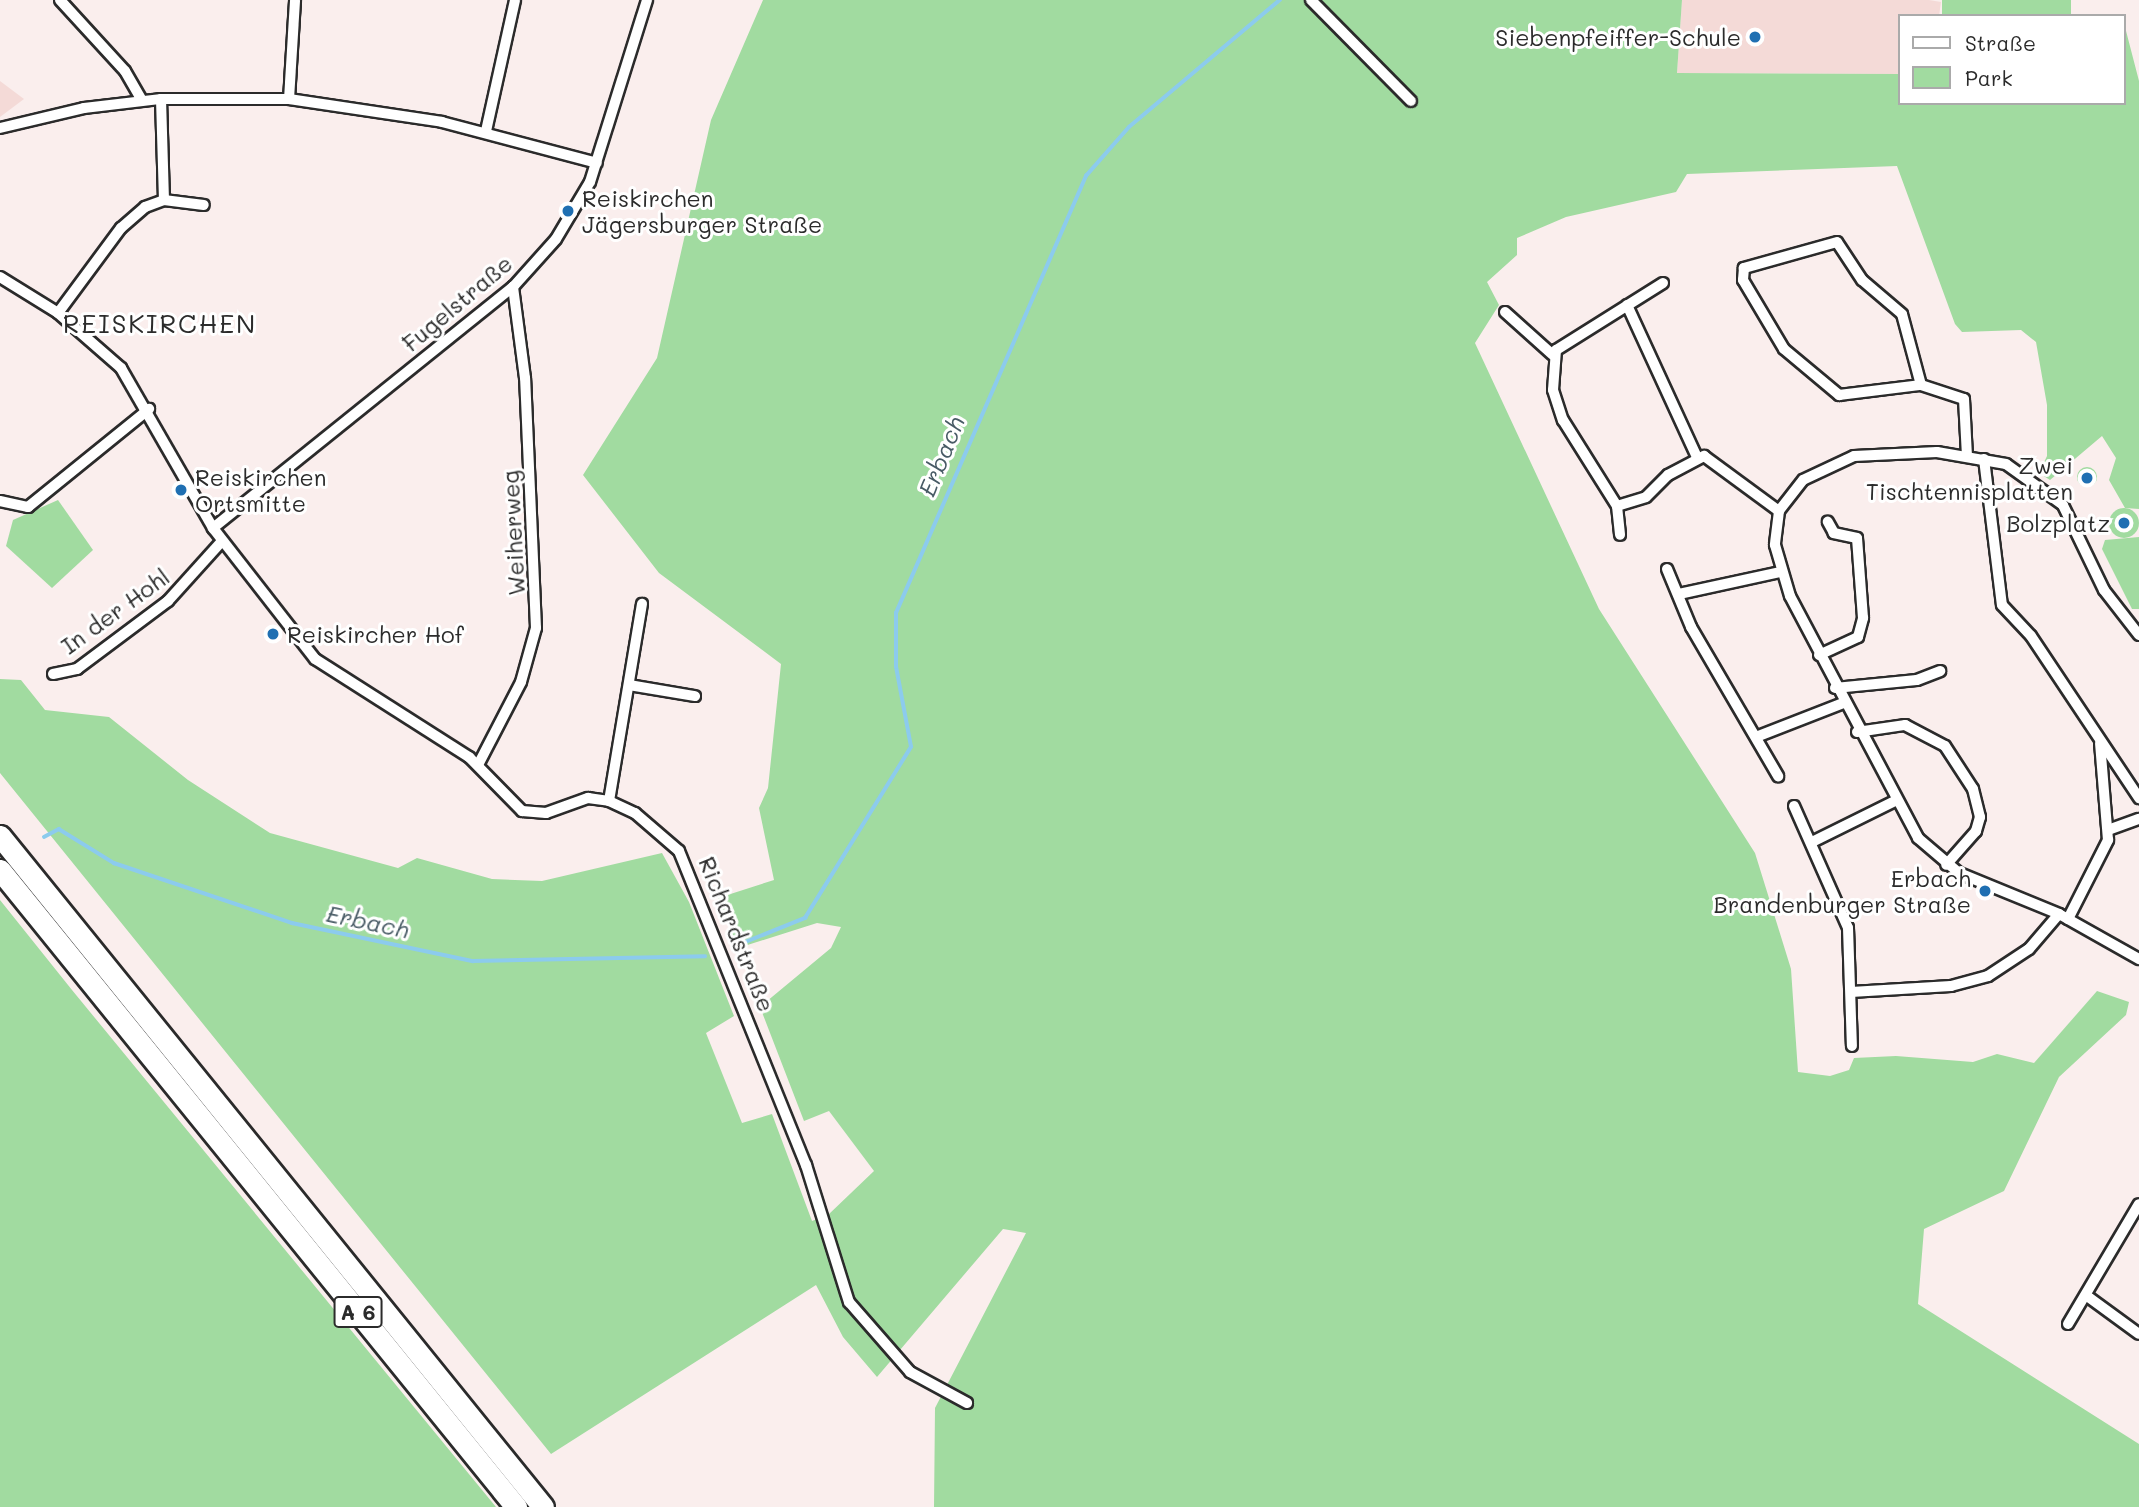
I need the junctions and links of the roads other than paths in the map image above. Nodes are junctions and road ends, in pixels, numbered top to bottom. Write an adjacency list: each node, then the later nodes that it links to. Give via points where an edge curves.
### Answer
1 (60, 0): 8 (street, via 125,71)
2 (295, 0): 7 (street)
3 (647, 0): 12 (street, Fugelstraße)
4 (1311, 0): 9 (street)
5 (513, 1): 11 (street)
6 (161, 99): 7 (street); 8 (street); 13 (street)
7 (289, 99): 11 (street)
8 (142, 101): 10 (street)
9 (1411, 101)
10 (0, 128)
11 (486, 131): 12 (street)
12 (597, 163): 17 (street, Fugelstraße, via 571,218)
13 (164, 200): 14 (street); 20 (street, via 145,206 121,228)
14 (204, 205)
15 (0, 277): 20 (street)
16 (1663, 284): 18 (street)
17 (513, 287): 31 (street, Fugelstraße); 49 (street, Weiherweg, via 526,391 536,628 521,682)
18 (1627, 305): 21 (street); 25 (street)
19 (1505, 312): 21 (street)
20 (58, 313): 23 (street, via 113,360)
21 (1553, 355): 28 (street, via 1553,390 1563,420)
22 (1921, 385): 22 (street, via 1846,396 1832,391 1823,376 1784,349 1743,280 1744,268 1837,242 1862,281 1902,314); 24 (street, via 1964,399)
23 (149, 409): 27 (street, via 29,507); 31 (street)
24 (1967, 456): 26 (street); 29 (street, via 1854,456 1803,480)
25 (1697, 457): 28 (street, via 1646,497); 29 (street, via 1719,462)
26 (1984, 459): 38 (street, via 2025,473 2063,505 2104,590); 48 (street, via 2002,605 2031,636)
27 (0, 501)
28 (1617, 506): 32 (street)
29 (1779, 511): 35 (street)
30 (1828, 522): 39 (street, via 1834,533 1857,537 1863,618 1858,636)
31 (212, 528): 33 (street)
32 (1620, 535)
33 (222, 541): 41 (street, In der Hohl, via 168,601 77,669); 49 (street, via 315,659)
34 (1667, 569): 36 (street)
35 (1780, 572): 36 (street); 39 (street)
36 (1679, 594): 47 (street, via 1690,627)
37 (642, 604): 42 (street)
38 (2139, 635)
39 (1819, 655): 43 (street)
40 (1940, 671): 43 (street, via 1917,680)
41 (54, 674)
42 (629, 685): 44 (street); 52 (street)
43 (1835, 688): 45 (street)
44 (695, 696)
45 (1843, 703): 46 (street); 47 (street)
46 (1857, 732): 53 (street); 59 (street, via 1905,725 1945,746 1973,789 1980,817 1976,831)
47 (1756, 737): 50 (street)
48 (2099, 741): 51 (street); 56 (street)
49 (478, 765): 52 (street, via 522,811 546,813 588,798)
50 (1778, 776)
51 (2139, 798)
52 (609, 800): 69 (street, Richardstraße, via 659,831 688,864 820,1205 837,1276 865,1327 910,1372)
53 (1895, 801): 58 (street); 59 (street)
54 (1794, 806): 58 (street)
55 (2139, 819): 56 (street)
56 (2108, 830): 61 (street, via 2106,850)
57 (0, 836): 71 (highway, A 6)
58 (1812, 842): 63 (street, via 1846,918)
59 (1946, 865): 61 (street)
60 (0, 870): 70 (highway, A 6)
61 (2063, 916): 62 (street); 63 (street, via 2029,948 1988,976 1951,986)
62 (2139, 959)
63 (1851, 992): 64 (street)
64 (1852, 1046)
65 (2139, 1204): 66 (street)
66 (2087, 1296): 67 (street); 68 (street)
67 (2068, 1324)
68 (2139, 1334)
69 (967, 1403)
70 (516, 1507)
71 (543, 1507)

